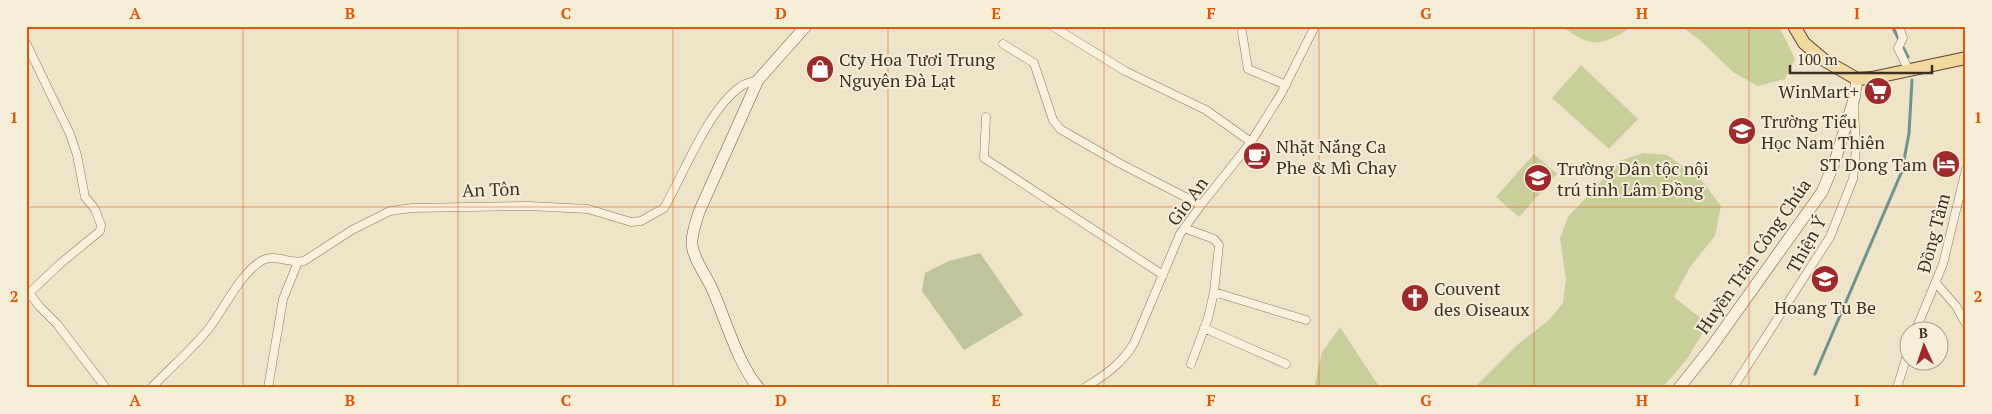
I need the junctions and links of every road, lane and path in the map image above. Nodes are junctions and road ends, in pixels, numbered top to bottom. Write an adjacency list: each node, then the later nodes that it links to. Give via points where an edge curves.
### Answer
1 (806, 26): 12 (main road, An Tôn)
2 (1052, 26): 16 (street, via 1124,71 1206,110)
3 (1315, 26): 13 (street, Gio An)
4 (1794, 26): 11 (main road, via 1804,42 1824,60)
5 (1899, 26): 10 (street, via 1903,38 1898,48)
6 (1242, 32): 13 (street, via 1248,69)
7 (26, 43): 24 (street, via 70,134 85,197 95,209 101,225 100,231)
8 (1003, 44): 18 (street, via 1034,63 1053,120 1060,129)
9 (1966, 58): 10 (main road)
10 (1908, 70): 11 (main road)
11 (1857, 79): 14 (main road, Huyền Trân Công Chúa)
12 (758, 80): 20 (street, An Tôn, via 741,86 725,102 709,124 664,208 641,221 631,222 588,209 529,206 412,208 380,215); 35 (main road, via 699,212 692,245 741,358)
13 (1286, 85): 16 (street, Gio An)
14 (1854, 98): 37 (main road, Huyền Trân Công Chúa, via 1822,192); 38 (street, Thiện Ý, via 1854,179 1830,237)
15 (986, 117): 21 (street, via 984,158)
16 (1251, 142): 18 (street, Gio An)
17 (1966, 169): 22 (street, Đồng Tâm)
18 (1201, 205): 19 (street, Gio An)
19 (1184, 228): 21 (street, Gio An); 23 (street, via 1214,239 1219,245)
20 (298, 262): 33 (street, via 271,258 255,266 209,328); 34 (street, via 283,299)
21 (1163, 275): 36 (street, Gio An, via 1127,356)
22 (1936, 283): 26 (street, Đồng Tâm); 27 (street, via 1956,306)
23 (1214, 292): 25 (street); 28 (street)
24 (28, 294): 32 (street, via 57,324)
25 (1306, 320)
26 (1919, 322)
27 (1966, 324)
28 (1204, 328): 29 (street); 30 (street)
29 (1190, 364)
30 (1286, 364)
31 (1902, 372): 39 (street)
32 (106, 388)
33 (151, 388)
34 (268, 388)
35 (759, 388)
36 (1084, 388)
37 (1680, 388)
38 (1733, 388)
39 (1897, 388)

